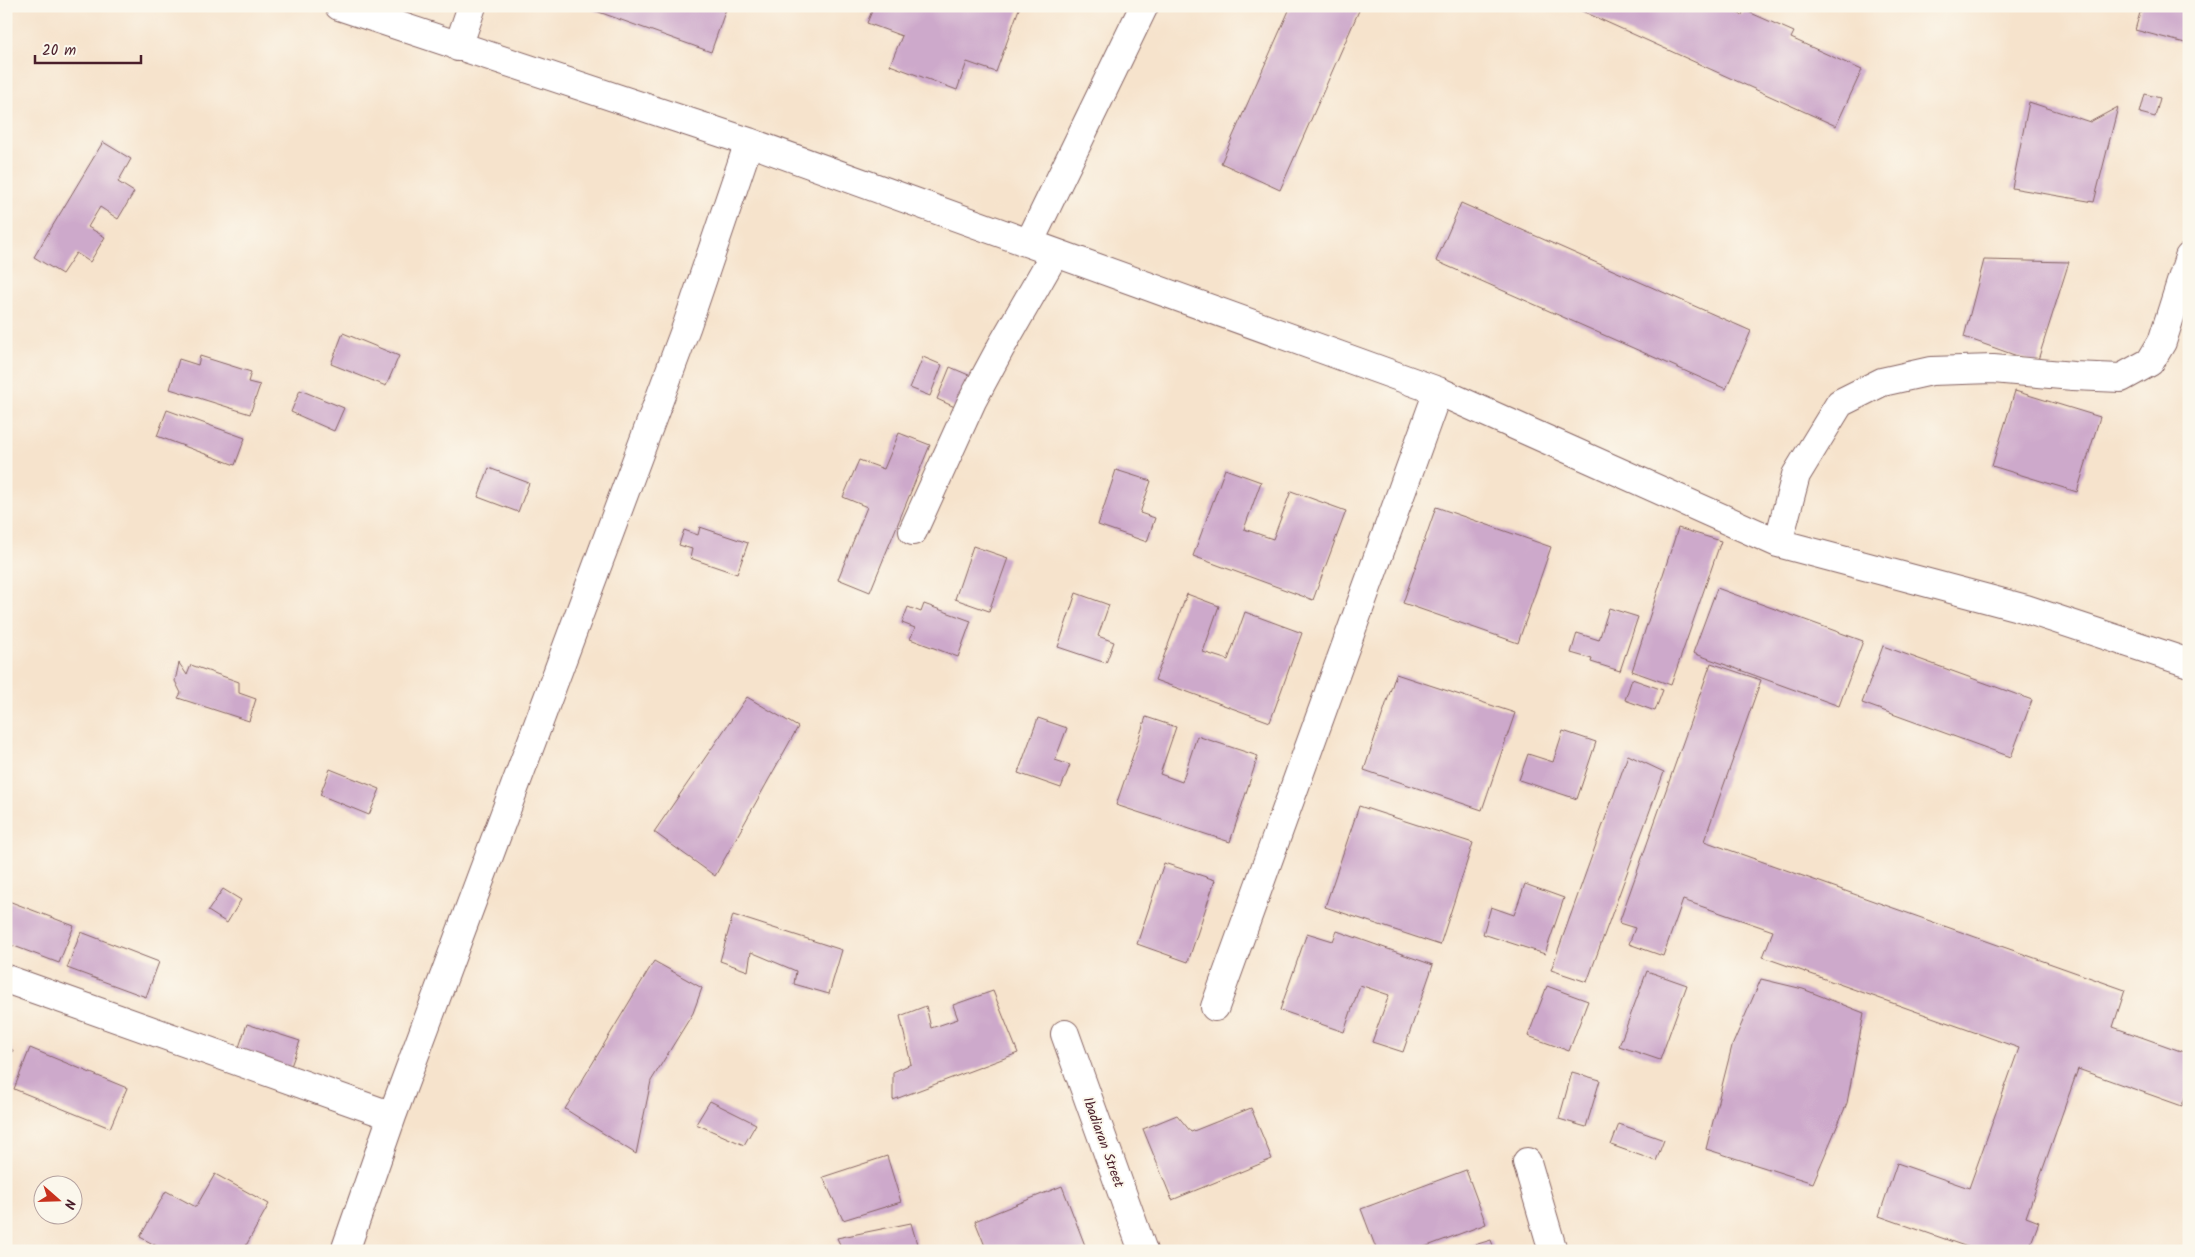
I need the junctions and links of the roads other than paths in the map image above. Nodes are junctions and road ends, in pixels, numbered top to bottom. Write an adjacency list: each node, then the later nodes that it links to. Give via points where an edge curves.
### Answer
1 (339, 6): 4 (street)
2 (472, 6): 4 (street)
3 (1144, 6): 6 (street)
4 (458, 47): 5 (street)
5 (749, 142): 6 (street); 16 (street, via 687,325)
6 (1029, 243): 7 (street)
7 (1056, 252): 9 (street); 10 (street, via 972,402)
8 (2189, 257): 11 (street, via 2162,342 2150,362 2121,378 1993,369 1931,371 1882,382 1840,404 1796,475)
9 (1438, 391): 11 (street); 14 (street)
10 (913, 532)
11 (1778, 542): 12 (street, via 2026,609)
12 (2189, 663)
13 (6, 979): 16 (street)
14 (1215, 1007)
15 (1065, 1034): 19 (street, Ibadiaran Street)
16 (392, 1116): 18 (street)
17 (1527, 1162): 20 (street)
18 (345, 1251)
19 (1144, 1251)
20 (1553, 1251)

